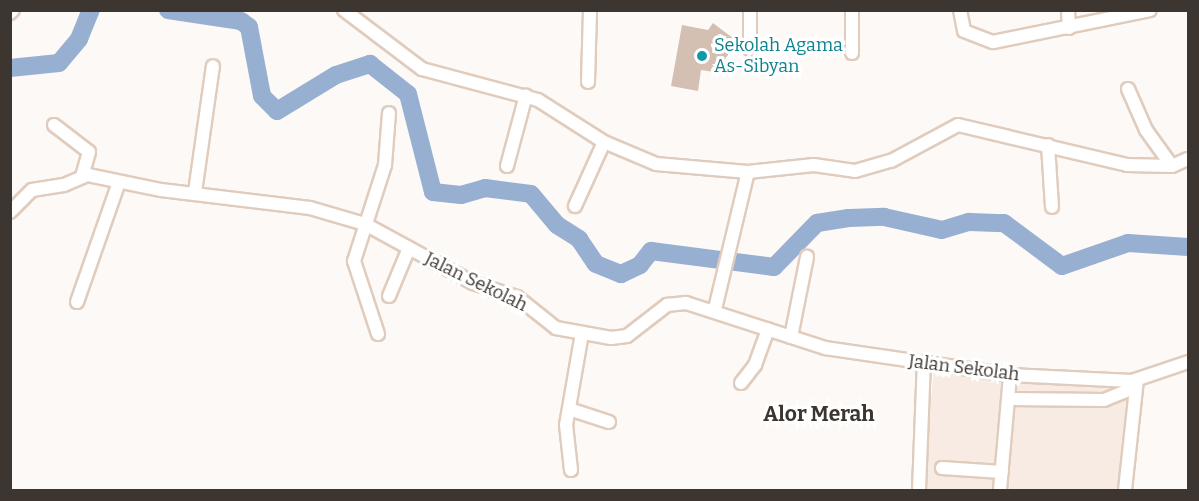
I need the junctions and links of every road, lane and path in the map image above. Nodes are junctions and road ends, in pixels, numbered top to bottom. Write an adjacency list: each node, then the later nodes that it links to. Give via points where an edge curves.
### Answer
1 (344, 10): 14 (street, via 422,69)
2 (590, 10): 12 (street)
3 (750, 10): 9 (street)
4 (852, 10): 10 (street)
5 (960, 10): 8 (street, via 964,31 984,41 1004,42)
6 (1068, 10): 8 (street)
7 (1150, 10): 8 (street)
8 (1069, 28)
9 (750, 49)
10 (852, 53)
11 (213, 66): 25 (street)
12 (588, 82)
13 (1128, 89): 21 (street, via 1146,130)
14 (526, 95): 17 (street); 20 (street)
15 (389, 113): 29 (street, via 388,150)
16 (54, 125): 23 (street, via 88,152)
17 (604, 142): 22 (street, via 656,164); 26 (street)
18 (1048, 145): 21 (street, via 1120,164); 22 (street, via 953,125 869,169 805,165); 27 (street)
19 (1188, 159): 21 (street)
20 (507, 166)
21 (1172, 166)
22 (748, 172): 34 (street)
23 (82, 177): 24 (street, Jalan Sekolah); 28 (street, Jalan Sekolah, via 64,185 32,190)
24 (120, 182): 25 (street, Jalan Sekolah); 33 (street)
25 (195, 192): 29 (street, Jalan Sekolah, via 310,208)
26 (575, 206)
27 (1052, 207)
28 (11, 211)
29 (365, 224): 30 (street, Jalan Sekolah); 37 (street, via 354,269)
30 (409, 248): 32 (street); 36 (street, Jalan Sekolah, via 473,283 517,297 556,328)
31 (807, 257): 38 (street)
32 (389, 296)
33 (77, 302)
34 (715, 309): 35 (street, Jalan Sekolah); 36 (street, Jalan Sekolah, via 677,303 659,309 627,336)
35 (768, 329): 38 (street, Jalan Sekolah); 43 (street, via 755,365)
36 (582, 333): 45 (street)
37 (378, 334)
38 (791, 338): 39 (street, Jalan Sekolah, via 856,354)
39 (924, 362): 41 (street, Jalan Sekolah); 50 (street)
40 (1188, 362): 42 (street, Jalan Sekolah)
41 (1010, 375): 42 (street, Jalan Sekolah); 44 (street)
42 (1135, 380): 44 (street, via 1126,391 1104,400); 52 (street)
43 (741, 383)
44 (1010, 399): 49 (street)
45 (569, 409): 46 (street); 48 (street, via 566,434)
46 (609, 422)
47 (942, 468): 49 (street)
48 (571, 470)
49 (1002, 472): 51 (street)
50 (919, 490)
51 (1000, 490)
52 (1125, 490)

